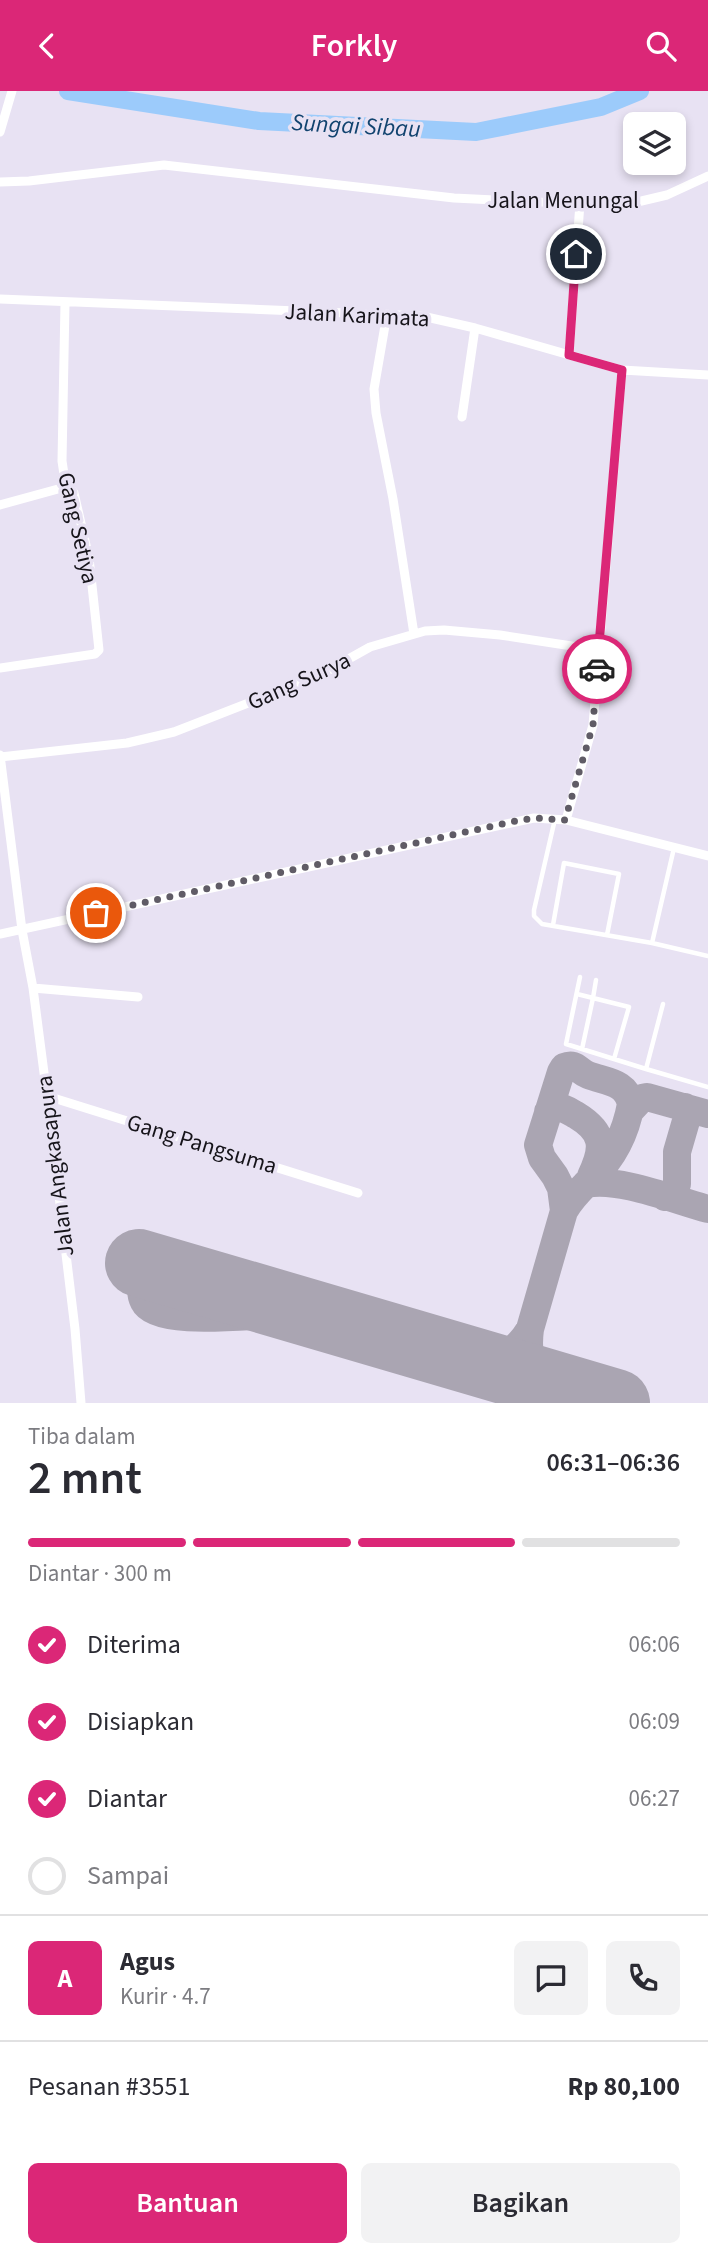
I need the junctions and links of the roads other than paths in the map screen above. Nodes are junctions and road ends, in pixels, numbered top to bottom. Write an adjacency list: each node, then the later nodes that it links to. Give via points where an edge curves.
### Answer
1 (12, 91): 2 (street)
2 (0, 132)
3 (708, 180): 5 (street, Jalan Menungal, via 647,201)
4 (0, 182): 5 (street, Jalan Menungal, via 164,165 454,198)
5 (580, 203): 10 (street)
6 (0, 299): 7 (street, Jalan Karimata)
7 (65, 303): 8 (street, Jalan Karimata); 14 (street, Gang Setiya, via 62,461)
8 (387, 314): 9 (street, Jalan Karimata, via 422,316); 16 (street, via 374,389 376,413)
9 (475, 328): 10 (street, Jalan Karimata); 13 (street)
10 (569, 355): 11 (street, Jalan Karimata)
11 (622, 370): 12 (street, Jalan Karimata); 17 (street)
12 (708, 375)
13 (462, 417)
14 (69, 486): 15 (street); 18 (street, Gang Setiya, via 89,558 99,650)
15 (0, 505)
16 (414, 634): 17 (street, Gang Surya, via 444,629); 19 (street, Gang Surya, via 370,647 320,675 174,732 127,743)
17 (598, 650): 21 (street, via 593,725)
18 (0, 669)
19 (0, 756): 20 (street, Jalan Angkasapura)
20 (2, 779): 25 (street, Jalan Angkasapura)
21 (561, 819): 22 (street); 24 (lane, via 534,910 538,921); 25 (street, via 516,821)
22 (674, 848): 23 (street); 28 (lane)
23 (708, 856)
24 (553, 925): 27 (lane); 27 (lane, via 565,863 619,874)
25 (22, 930): 26 (street); 32 (street, Jalan Angkasapura)
26 (0, 935)
27 (607, 935): 28 (lane)
28 (652, 943): 29 (lane)
29 (708, 956)
30 (580, 977): 33 (lane)
31 (596, 980): 35 (lane)
32 (33, 988): 34 (street); 41 (street, Jalan Angkasapura)
33 (577, 994): 35 (lane); 37 (lane, via 566,1044)
34 (138, 997)
35 (593, 998): 37 (lane); 38 (lane, via 629,1007)
36 (663, 1004): 39 (lane)
37 (582, 1049): 38 (lane)
38 (614, 1059): 39 (lane)
39 (646, 1069): 40 (lane)
40 (708, 1087)
41 (47, 1095): 42 (street, Gang Pangsuma); 43 (street, Jalan Angkasapura)
42 (358, 1193)
43 (81, 1403)

